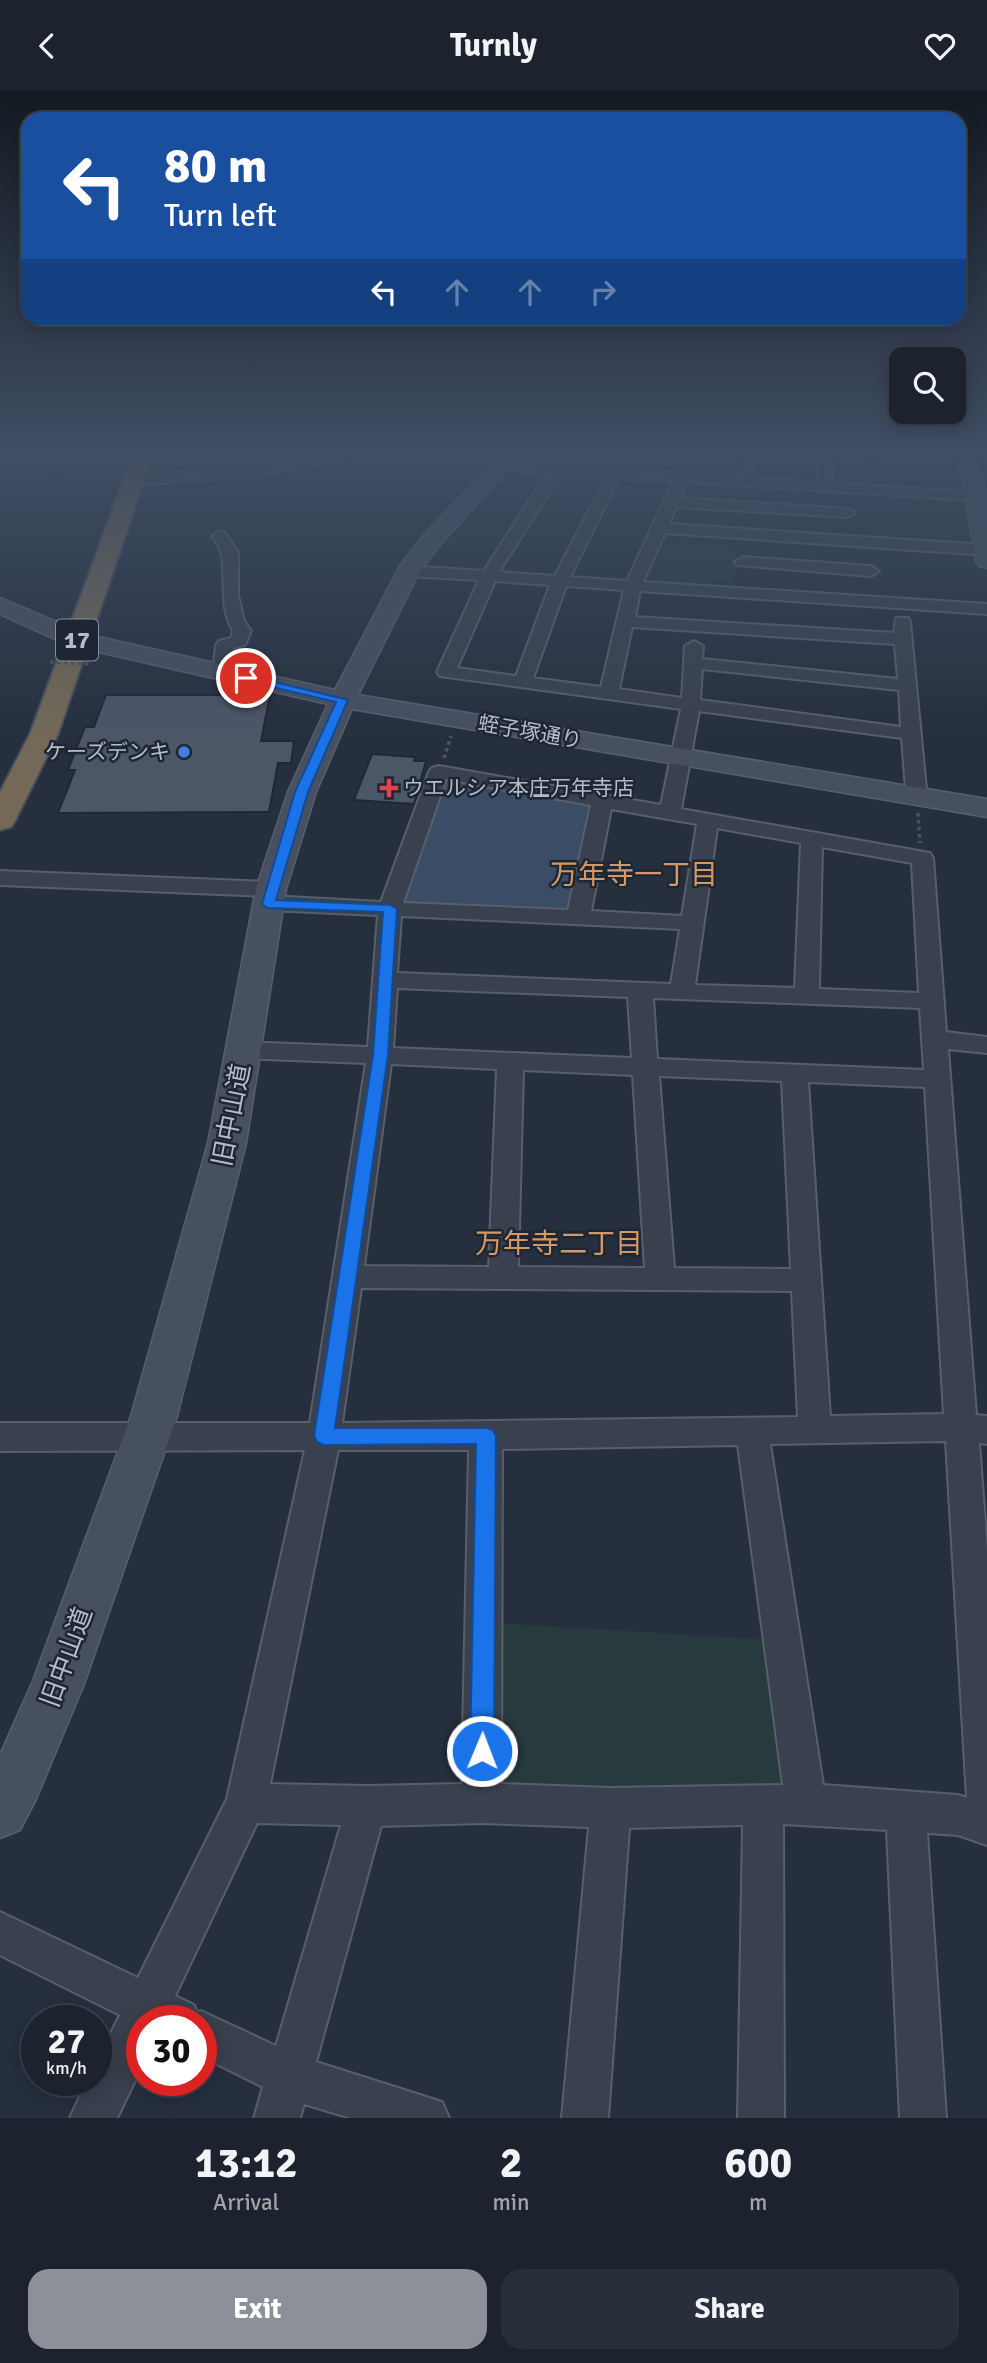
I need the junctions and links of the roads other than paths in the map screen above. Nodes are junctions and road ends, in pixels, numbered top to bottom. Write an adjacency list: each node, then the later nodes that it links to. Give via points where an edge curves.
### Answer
1 (110, 549): 25 (highway, 17)
2 (227, 549): 27 (street, via 230,595 242,631 239,641 225,645)
3 (425, 549): 12 (main road, 旧中山道)
4 (507, 549): 14 (street)
5 (576, 549): 15 (street)
6 (650, 549): 16 (street)
7 (744, 549): 11 (street)
8 (871, 549): 13 (street)
9 (940, 549): 10 (street)
10 (986, 553)
11 (743, 562): 13 (street); 17 (street)
12 (408, 571): 14 (street); 31 (main road, 旧中山道)
13 (871, 571): 18 (street)
14 (489, 576): 15 (street); 28 (street, via 446,671)
15 (560, 581): 16 (street); 28 (street)
16 (633, 586): 17 (street); 22 (street)
17 (738, 592): 18 (street)
18 (874, 601): 19 (street)
19 (901, 603): 21 (street); 24 (street)
20 (0, 605): 25 (main road, 蛭子塚通り)
21 (987, 609)
22 (625, 621): 23 (street); 30 (street)
23 (696, 627): 24 (street); 26 (street)
24 (903, 639): 29 (street)
25 (77, 640): 27 (main road, 蛭子塚通り); 40 (highway, 17, via 44,734)
26 (693, 663): 29 (street); 32 (street)
27 (222, 673): 31 (main road, 蛭子塚通り)
28 (523, 682): 30 (street)
29 (906, 685): 33 (street)
30 (609, 693): 32 (street)
31 (342, 700): 34 (main road, 蛭子塚通り); 43 (main road, 旧中山道, via 302,792)
32 (691, 704): 33 (street); 34 (street)
33 (913, 734): 35 (street)
34 (679, 758): 37 (main road, 蛭子塚通り); 38 (street)
35 (916, 798)
36 (602, 801): 38 (street); 44 (street, via 439,772); 45 (street)
37 (987, 808)
38 (670, 811): 39 (street)
39 (708, 818): 41 (street); 46 (street)
40 (0, 821)
41 (812, 838): 50 (street); 51 (street, via 922,858)
42 (0, 879): 43 (street)
43 (270, 896): 44 (street); 54 (main road, 旧中山道)
44 (390, 909): 45 (street); 47 (street)
45 (578, 918): 46 (street)
46 (691, 923): 49 (street)
47 (386, 980): 48 (street); 55 (street)
48 (639, 991): 49 (street); 57 (street)
49 (682, 992): 50 (street)
50 (807, 997): 51 (street)
51 (930, 1002): 52 (street)
52 (934, 1039): 53 (street); 59 (street)
53 (987, 1045)
54 (244, 1051): 55 (street); 70 (main road, 旧中山道, via 228,1143)
55 (380, 1055): 56 (street); 60 (street)
56 (510, 1062): 57 (street); 62 (street)
57 (644, 1068): 58 (street); 61 (street)
58 (795, 1074): 59 (street); 63 (street)
59 (937, 1079): 64 (street)
60 (348, 1277): 62 (street); 67 (street)
61 (660, 1278): 62 (street); 63 (street)
62 (503, 1279)
63 (807, 1280): 66 (street)
64 (974, 1429): 66 (street); 72 (street)
65 (752, 1430): 66 (street); 68 (street); 74 (street)
66 (815, 1430)
67 (324, 1436): 68 (street); 70 (street); 73 (street)
68 (486, 1436): 71 (street)
69 (0, 1437): 70 (street)
70 (147, 1437): 78 (main road, 旧中山道, via 58,1684)
71 (481, 1803): 76 (street); 77 (street)
72 (987, 1803)
73 (246, 1804): 76 (street); 83 (street)
74 (806, 1804): 75 (street); 79 (street)
75 (763, 1805): 77 (street); 90 (street)
76 (367, 1806): 86 (street)
77 (611, 1808): 89 (street)
78 (0, 1810)
79 (906, 1811): 80 (street, via 958,1815); 91 (street)
80 (987, 1825)
81 (0, 1933): 82 (street)
82 (145, 2005)
83 (167, 2005)
84 (217, 2046): 86 (street)
85 (126, 2069): 87 (street)
86 (284, 2098): 88 (street)
87 (93, 2118)
88 (426, 2118)
89 (585, 2118)
90 (761, 2118)
91 (923, 2118)

